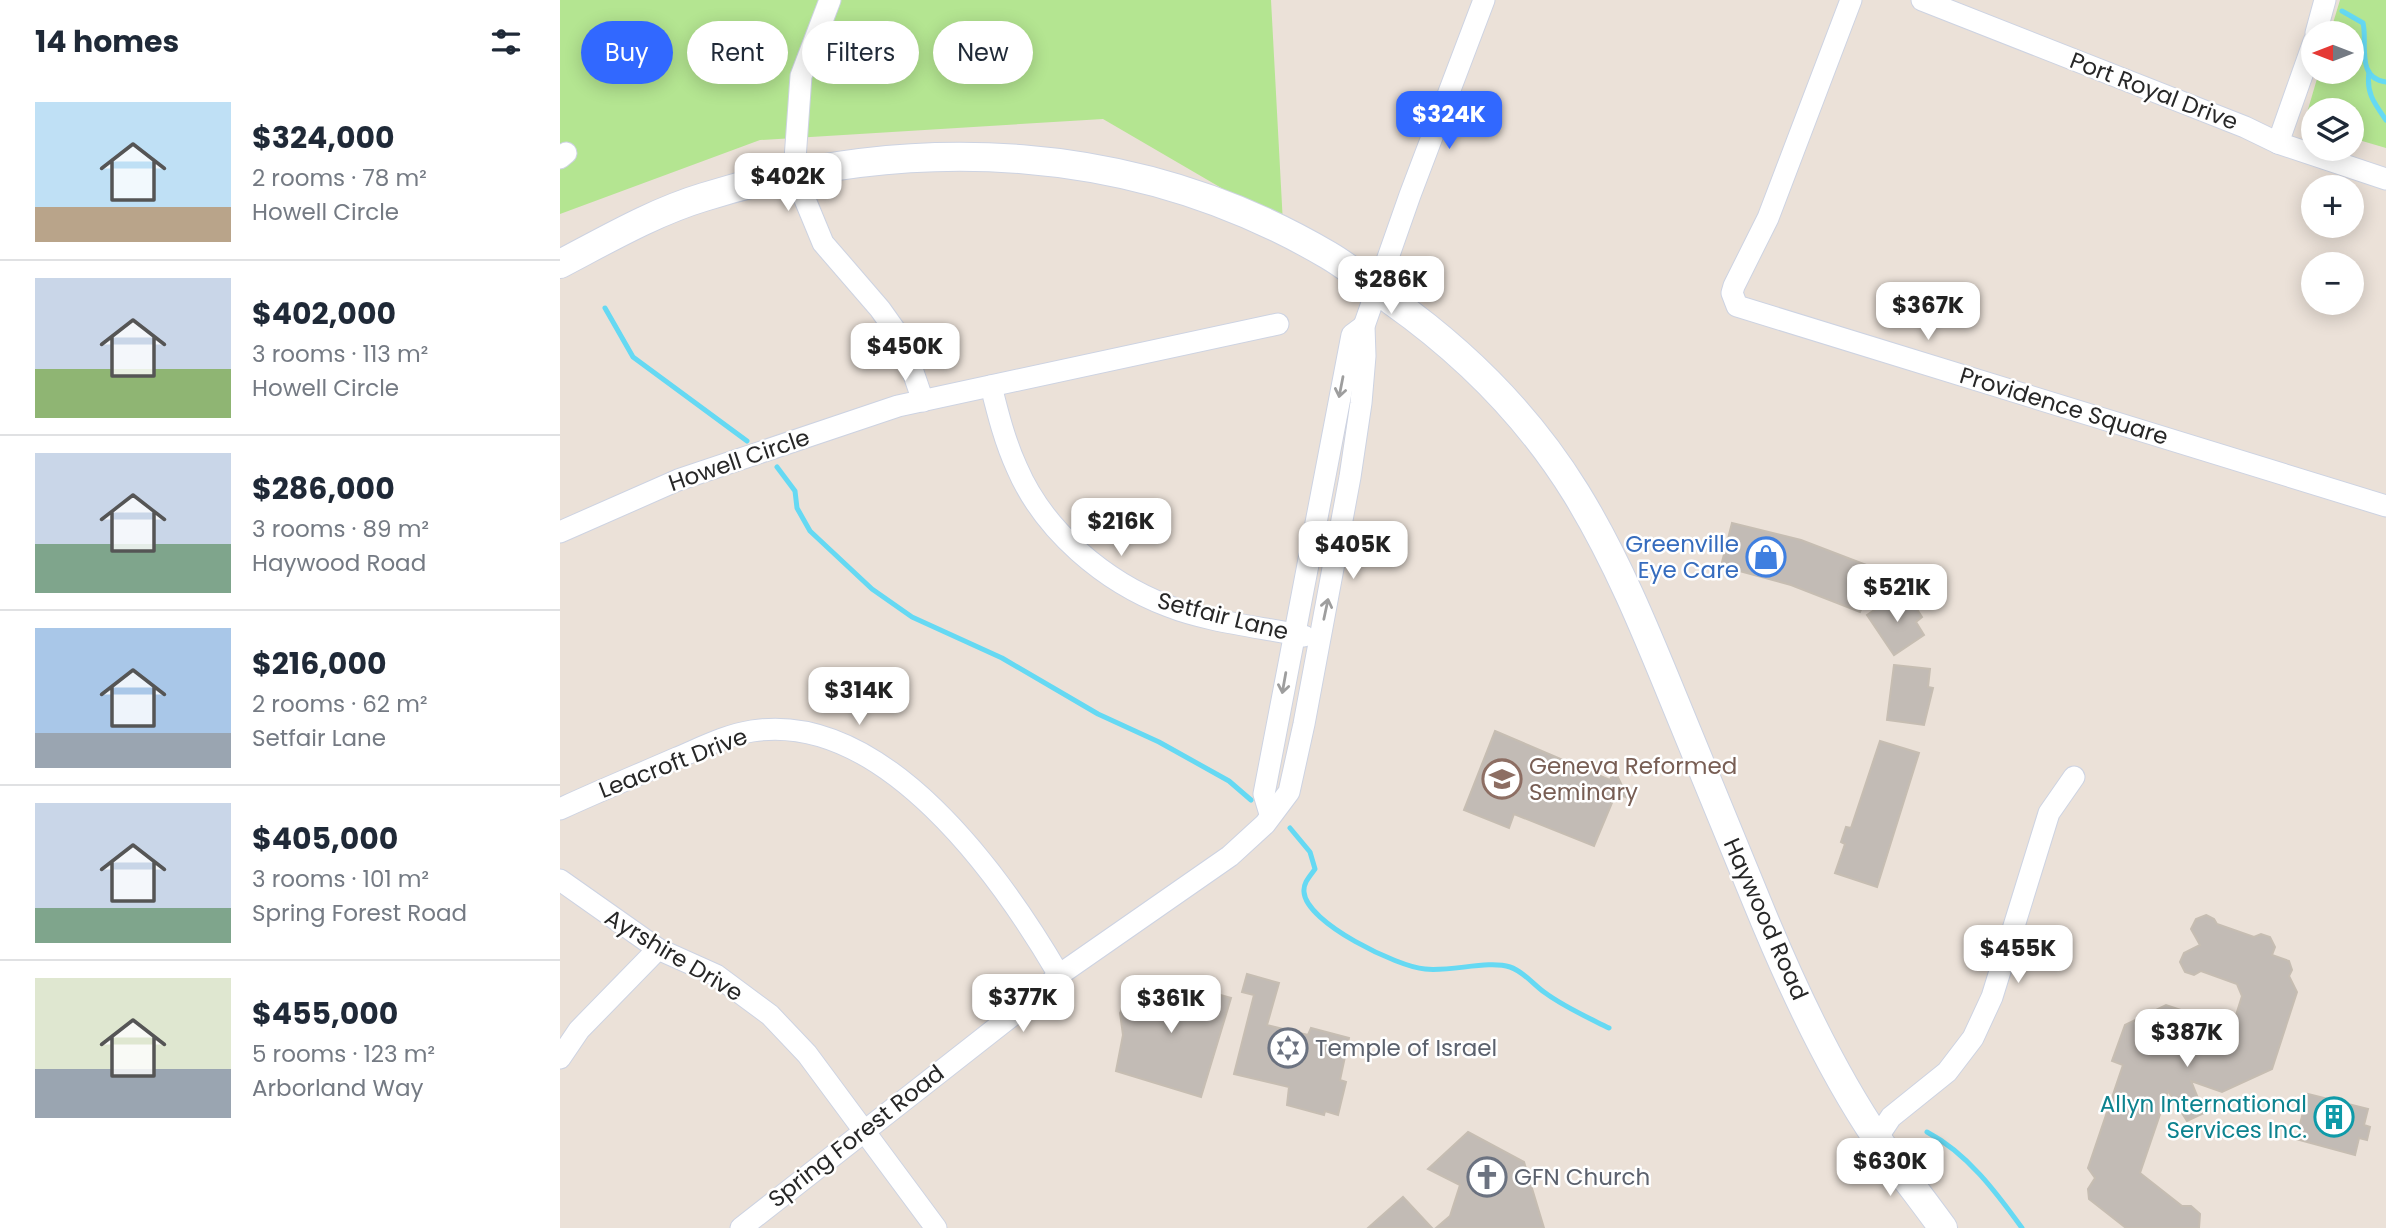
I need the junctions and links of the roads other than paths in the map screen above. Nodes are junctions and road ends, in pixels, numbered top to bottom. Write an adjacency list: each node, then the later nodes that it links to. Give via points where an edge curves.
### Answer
1 (830, 0): 9 (street, via 801,76)
2 (1484, 0): 12 (street)
3 (1852, 0): 17 (street, Providence Square, via 1778,194 1731,293 1737,306)
4 (1922, 0): 8 (street, Port Royal Drive)
5 (2325, 0): 6 (street)
6 (2319, 21)
7 (2301, 78): 8 (street)
8 (2278, 143): 10 (street, Port Royal Drive)
9 (794, 173): 11 (main road, Haywood Road, via 701,197); 12 (main road, Haywood Road, via 903,156 940,155 1049,160 1114,172 1194,196 1275,228 1332,257); 16 (street, via 823,243 902,340)
10 (2386, 179)
11 (560, 264)
12 (1378, 290): 14 (street, Spring Forest Road); 29 (main road, Haywood Road, via 1438,333 1471,364 1510,405 1574,490 1627,589 1785,966)
13 (1278, 324): 15 (street, Howell Circle)
14 (1364, 327): 19 (street, Spring Forest Road, one-way to 19, via 1352,335); 20 (street, Spring Forest Road, one-way to 14, via 1359,415)
15 (991, 386): 16 (street, Howell Circle); 19 (street, Setfair Lane, via 1023,480 1055,525 1092,562 1133,590 1170,607)
16 (923, 401): 18 (street, Howell Circle, via 723,464)
17 (2386, 506)
18 (560, 532)
19 (1293, 634): 20 (street, Setfair Lane); 23 (street, Spring Forest Road, one-way to 23, via 1264,794)
20 (1320, 639): 23 (street, Spring Forest Road, via 1296,768 1289,792)
21 (2074, 777): 29 (street, via 2049,813 1992,997 1973,1038 1947,1072 1891,1117)
22 (560, 809): 26 (street, Leacroft Drive, via 750,731 801,730 844,743 900,779 967,846)
23 (1270, 814): 26 (street, Spring Forest Road, via 1230,856)
24 (560, 880): 25 (street, Ayrshire Drive)
25 (658, 949): 27 (street, via 579,1030); 28 (street, Ayrshire Drive, via 716,975 769,1015 807,1054)
26 (1059, 975): 28 (street, Spring Forest Road)
27 (560, 1058)
28 (863, 1131): 30 (street, Spring Forest Road); 31 (street, Ayrshire Drive)
29 (1877, 1138): 32 (main road, Haywood Road)
30 (741, 1228)
31 (936, 1228)
32 (1943, 1228)

